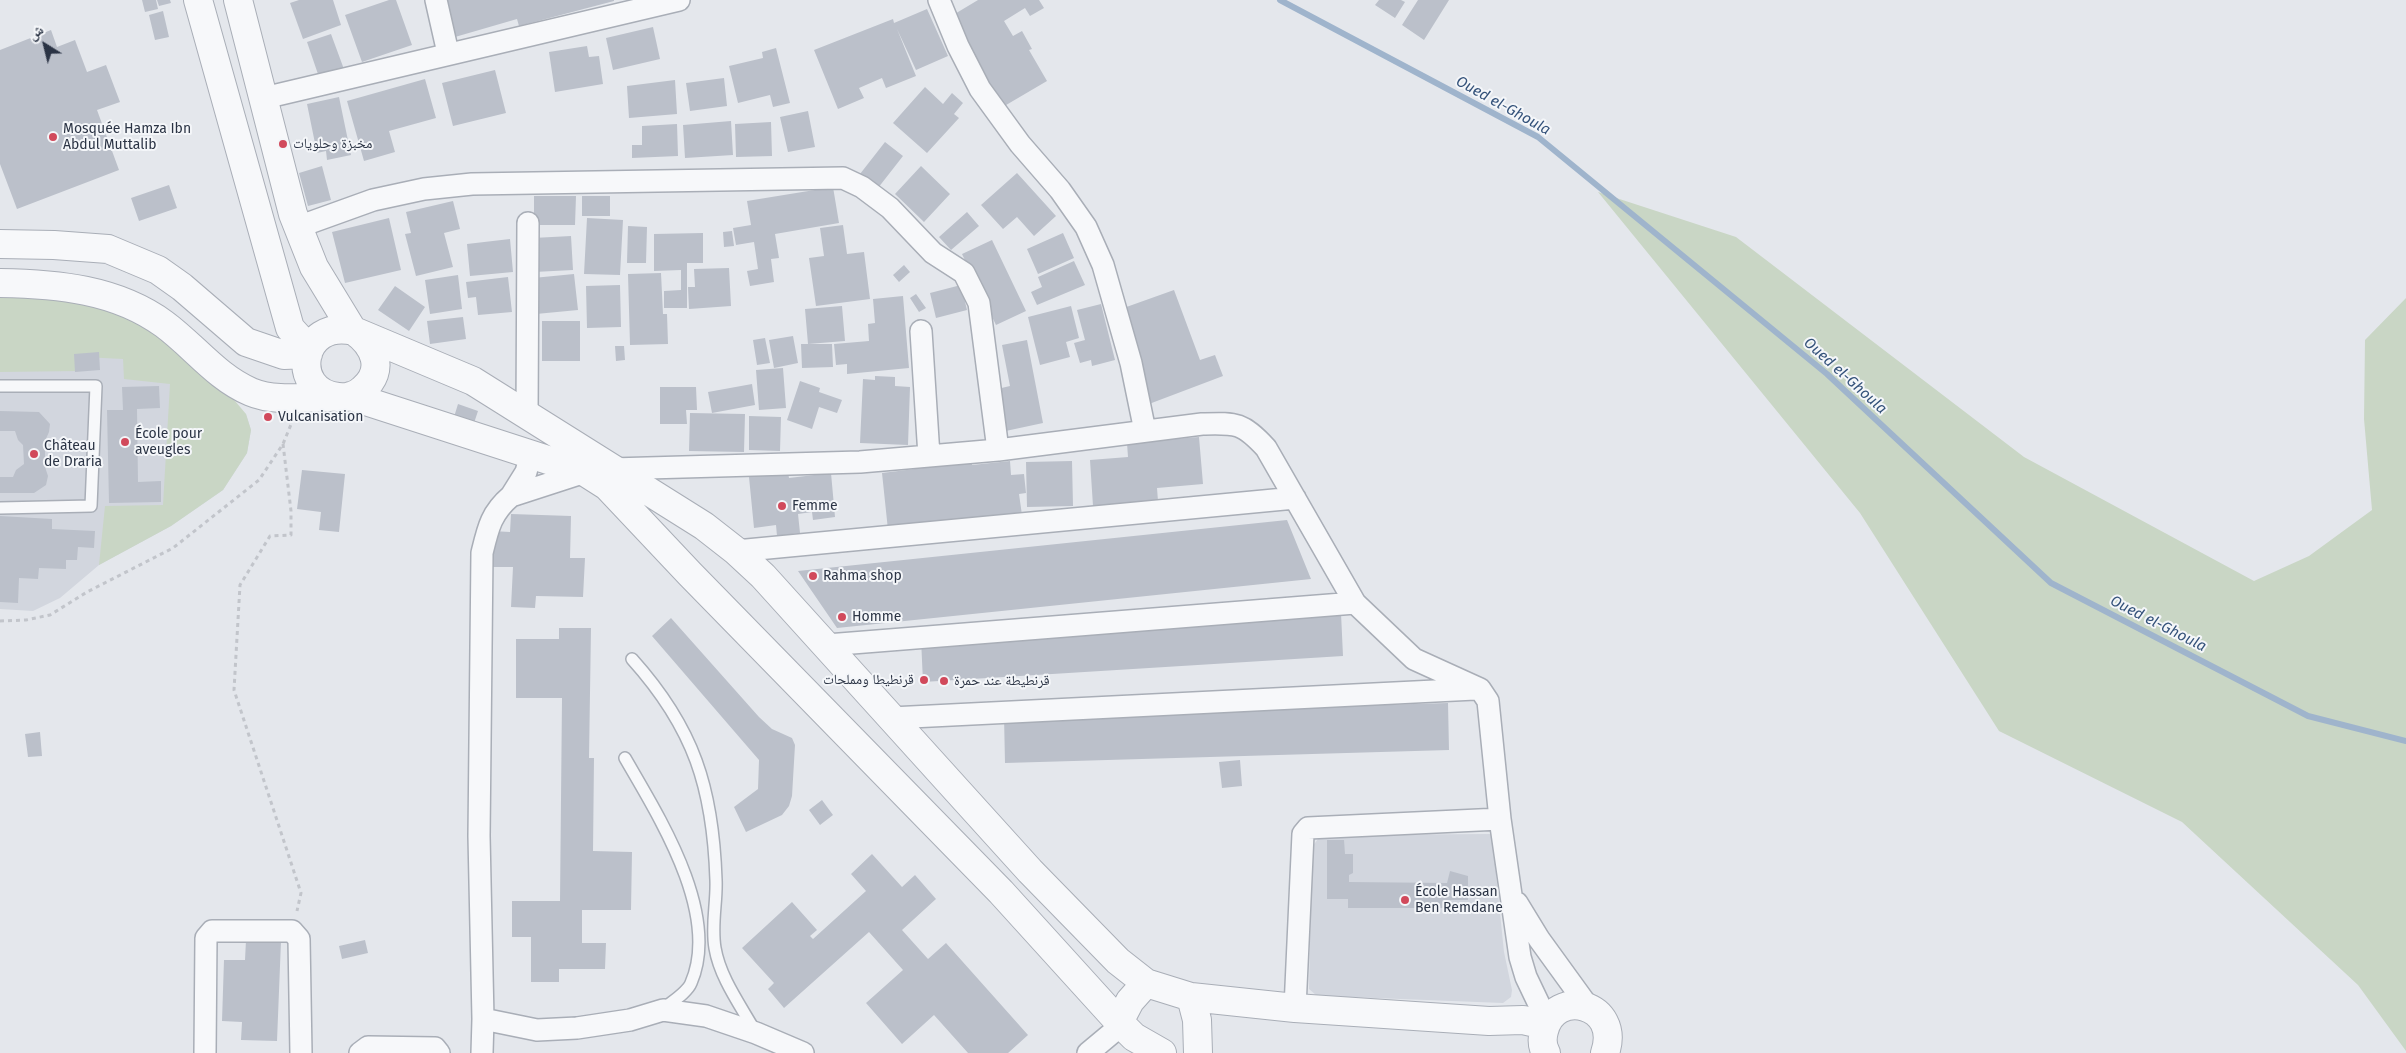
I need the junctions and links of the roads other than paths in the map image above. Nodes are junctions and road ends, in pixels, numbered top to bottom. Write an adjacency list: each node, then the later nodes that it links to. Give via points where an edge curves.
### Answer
1 (198, 0): 14 (street, via 290,328)
2 (238, 0): 7 (street)
3 (436, 0): 6 (street)
4 (679, 0): 6 (street)
5 (939, 0): 18 (street, via 980,89 1086,227 1103,265)
6 (448, 53): 7 (street)
7 (264, 98): 9 (street)
8 (528, 223): 17 (street)
9 (298, 227): 12 (street, via 314,267); 19 (street, via 372,200 424,189 472,184 843,178 862,187 890,208 933,253 964,273 979,303)
10 (0, 244): 14 (street, via 108,249 158,270 246,342 284,355)
11 (0, 283): 16 (street, via 51,284 98,292 163,323 222,376 252,392 275,396)
12 (353, 331): 14 (street, via 342,328 330,330 314,340); 16 (street, via 366,339 373,349 375,369 366,386); 17 (street, via 472,381)
13 (921, 331): 21 (street)
14 (308, 351): 16 (street, via 306,369 313,384)
15 (0, 386): 26 (lane, via 96,386 91,506)
16 (329, 397): 20 (street)
17 (528, 416): 22 (street)
18 (1145, 431): 19 (street); 25 (street, via 1202,424 1242,427 1266,448)
19 (998, 450): 21 (street)
20 (531, 454): 23 (street); 24 (street, via 526,472)
21 (929, 456): 22 (street, via 860,462)
22 (612, 469): 27 (street, via 704,526)
23 (585, 472): 24 (street); 42 (street, via 607,486 994,885)
24 (511, 496): 41 (street, via 498,507 489,524 482,552 478,836)
25 (1295, 498): 27 (street); 28 (street)
26 (0, 508)
27 (736, 551): 29 (street)
28 (1355, 603): 29 (street); 31 (street, via 1414,659)
29 (827, 645): 32 (street)
30 (632, 659): 44 (lane, via 657,686 684,730 704,780 716,881 714,946 720,969)
31 (1480, 689): 32 (street); 34 (street, via 1488,701)
32 (891, 718): 36 (street, via 1030,871 1118,961)
33 (626, 758): 40 (lane, via 682,868 697,916 698,959 690,985)
34 (1500, 819): 35 (street); 38 (street, via 1308,828 1303,834)
35 (1510, 889): 39 (street, via 1538,939); 43 (street, via 1520,958)
36 (1146, 983): 37 (street); 42 (street, via 1130,1001)
37 (1191, 997): 38 (street); 54 (street, via 1197,1020)
38 (1295, 1008): 43 (street)
39 (1590, 1008): 43 (street, via 1566,1006 1555,1012); 45 (street, via 1605,1022 1609,1032)
40 (662, 1010): 41 (street, via 630,1020 577,1028 537,1030); 44 (street, via 706,1016)
41 (483, 1019): 51 (street)
42 (1119, 1022): 46 (street, via 1112,1033); 53 (street, via 1134,1037)
43 (1546, 1023): 55 (street, via 1542,1038)
44 (756, 1033): 52 (street)
45 (1608, 1050)
46 (1090, 1052)
47 (205, 1053): 48 (street, via 206,938 212,930 292,931 300,939)
48 (301, 1053)
49 (360, 1053): 50 (street, via 368,1047 435,1048)
50 (439, 1053)
51 (482, 1053)
52 (803, 1053)
53 (1162, 1053)
54 (1198, 1053)
55 (1546, 1053)

